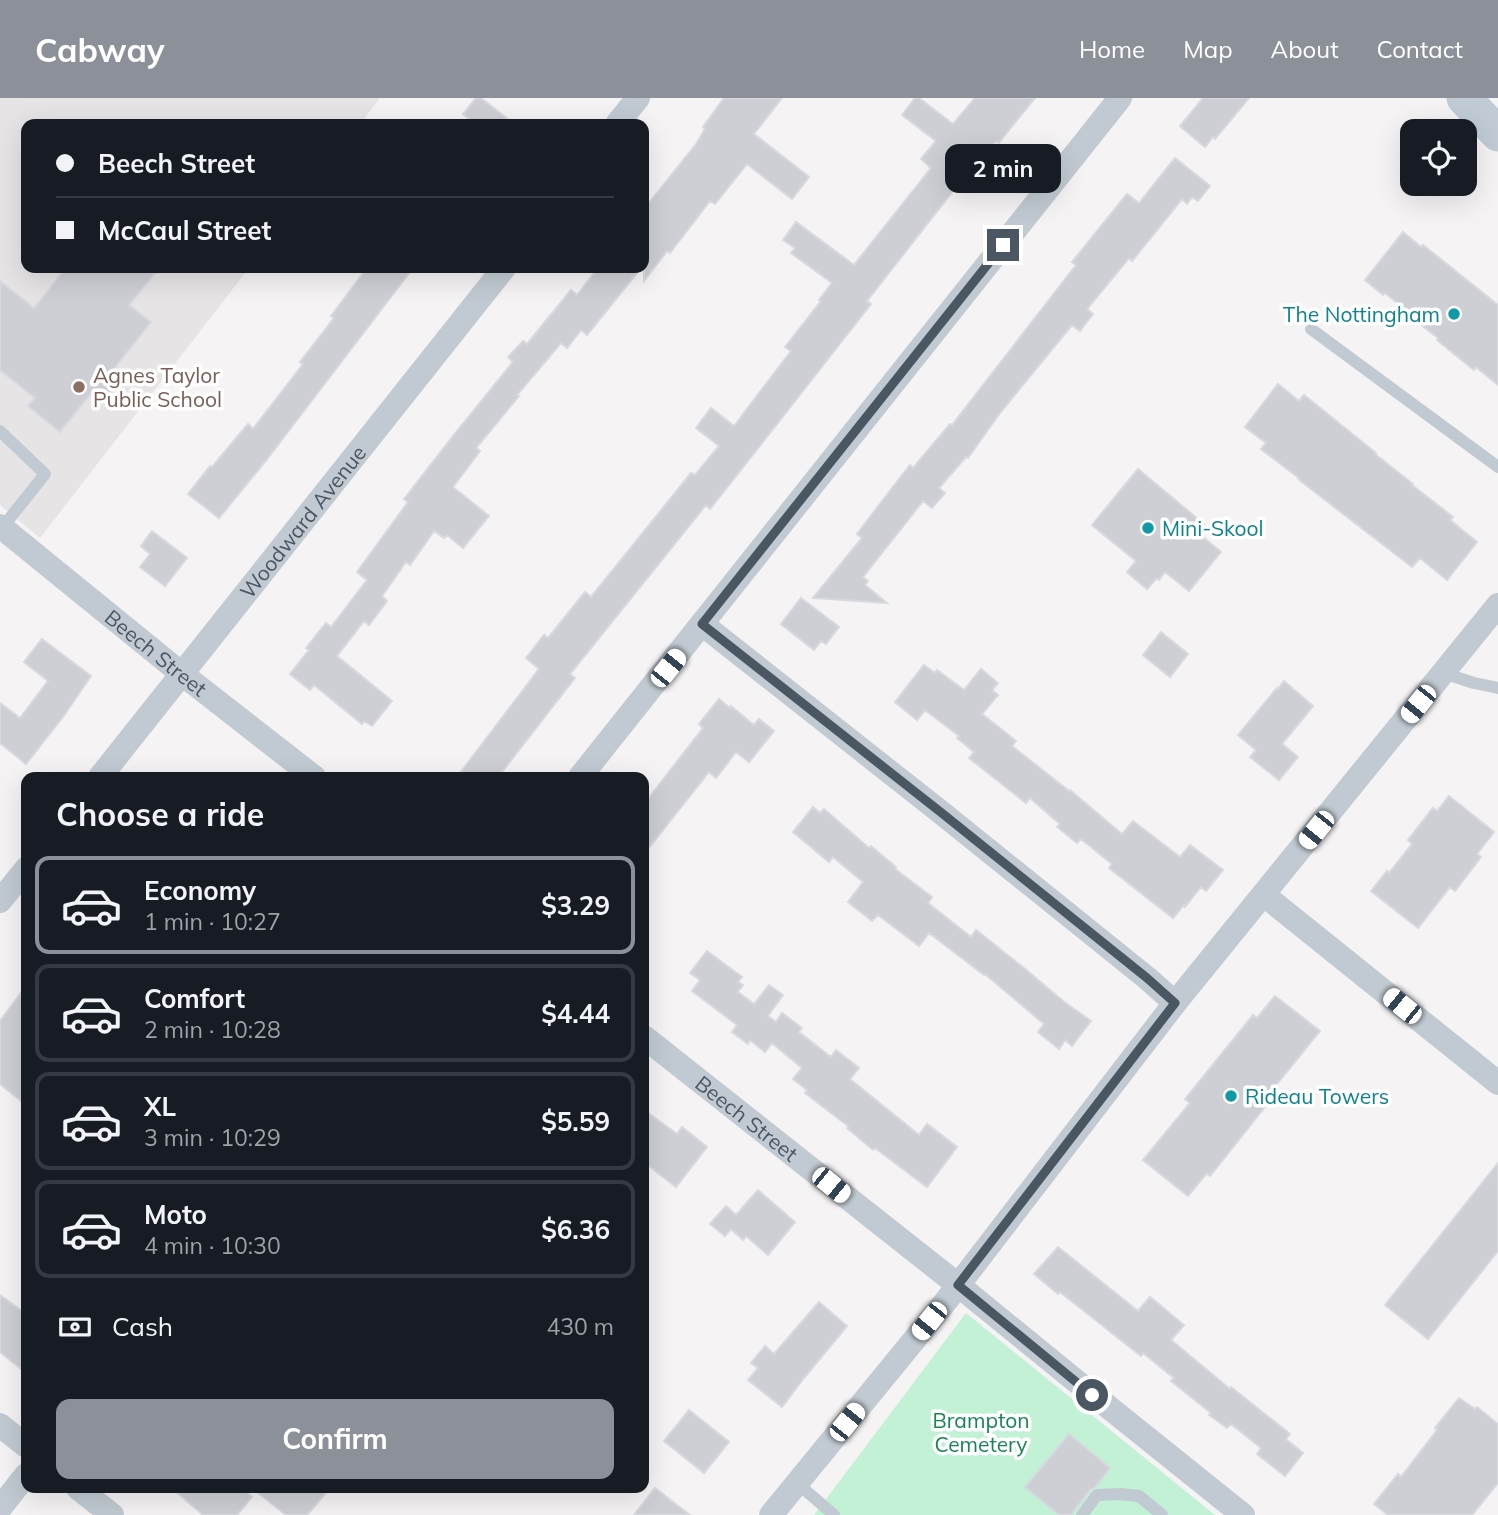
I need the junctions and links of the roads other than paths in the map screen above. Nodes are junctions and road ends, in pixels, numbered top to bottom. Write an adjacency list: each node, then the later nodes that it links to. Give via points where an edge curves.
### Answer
1 (638, 98): 4 (street)
2 (1121, 98): 12 (street)
3 (1464, 98): 5 (main road)
4 (621, 119)
5 (1498, 134)
6 (500, 273): 14 (street, Woodward Avenue)
7 (1311, 329): 9 (lane)
8 (0, 431): 10 (lane, via 45,474)
9 (1498, 467)
10 (1, 527): 14 (street, Beech Street)
11 (1498, 605): 13 (street)
12 (702, 624): 18 (street); 22 (street)
13 (1443, 673): 15 (lane); 20 (street)
14 (182, 674): 16 (street, Woodward Avenue); 17 (street, Beech Street)
15 (1498, 688)
16 (104, 772)
17 (308, 772)
18 (584, 772)
19 (21, 875): 21 (street)
20 (1264, 895): 22 (street); 24 (street)
21 (0, 901)
22 (1175, 1003): 25 (street)
23 (649, 1041): 25 (street, Beech Street)
24 (1498, 1083)
25 (958, 1285): 29 (street); 37 (street, Beech Street)
26 (0, 1425): 27 (street)
27 (21, 1442)
28 (21, 1481): 31 (street)
29 (797, 1483): 33 (street); 34 (lane)
30 (84, 1493): 32 (street)
31 (0, 1508)
32 (113, 1515)
33 (772, 1515)
34 (834, 1515)
35 (1082, 1515): 36 (lane, via 1097,1496 1121,1494 1139,1496)
36 (1162, 1515)
37 (1243, 1515)

